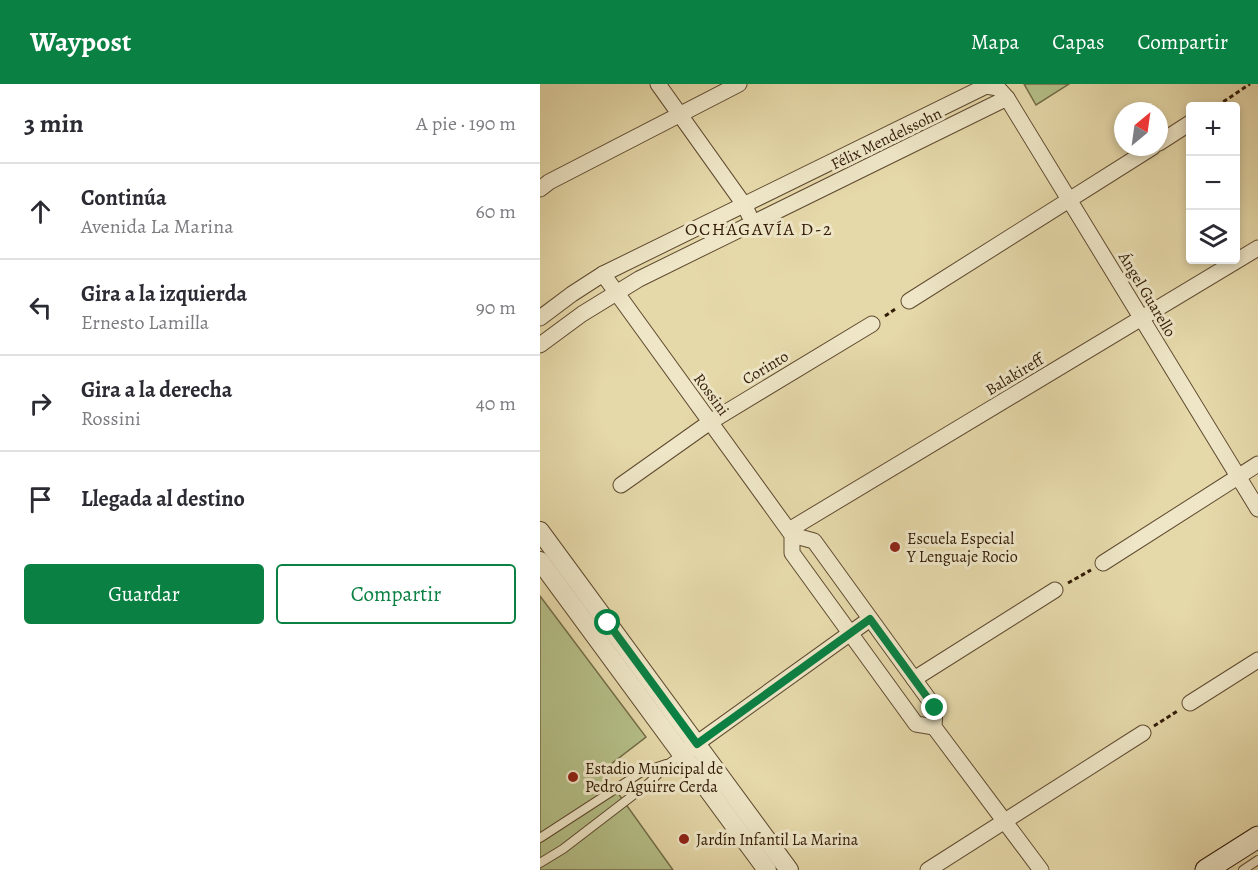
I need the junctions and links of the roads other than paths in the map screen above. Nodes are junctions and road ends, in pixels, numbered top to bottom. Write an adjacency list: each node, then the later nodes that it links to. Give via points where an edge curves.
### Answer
1 (658, 84): 4 (street)
2 (739, 84): 4 (street)
3 (1007, 98): 9 (street, Ángel Guarello); 10 (street, Félix Mendelssohn, via 998,88 986,86); 11 (street, Félix Mendelssohn)
4 (680, 115): 8 (street); 10 (street)
5 (1186, 126): 6 (street)
6 (1168, 137)
7 (1139, 156): 9 (street)
8 (540, 189)
9 (1070, 200): 15 (street); 16 (street, Ángel Guarello)
10 (745, 206): 11 (street); 13 (street, Félix Mendelssohn)
11 (753, 223): 14 (street, Félix Mendelssohn)
12 (1258, 248): 16 (street, Balakireff)
13 (603, 274): 14 (street, Rossini); 17 (street, Félix Mendelssohn)
14 (615, 292): 19 (street, Félix Mendelssohn); 20 (street, Rossini)
15 (909, 301)
16 (1142, 317): 22 (street, Ángel Guarello); 26 (street, Balakireff)
17 (540, 318)
18 (872, 324): 20 (street, Corinto)
19 (540, 345)
20 (710, 422): 23 (street, Corinto); 26 (street, Rossini)
21 (1258, 464): 22 (street)
22 (1238, 477): 24 (street, Ángel Guarello); 28 (street)
23 (621, 485)
24 (1258, 509)
25 (540, 531): 31 (street)
26 (790, 532): 30 (street, Rossini, via 814,541); 32 (street, Rossini, via 792,553)
27 (540, 561): 31 (street)
28 (1103, 563)
29 (1055, 590): 35 (street)
30 (870, 619): 32 (street); 35 (street, Rossini)
31 (601, 629): 34 (street)
32 (849, 632): 37 (street, Rossini, via 916,724); 39 (street)
33 (1258, 660): 36 (street)
34 (635, 675): 39 (street); 40 (street)
35 (914, 679): 37 (street, Rossini, via 935,708)
36 (1190, 703)
37 (934, 728): 41 (street, Rossini)
38 (1143, 733): 41 (street)
39 (697, 744): 40 (street); 42 (street)
40 (675, 759): 42 (street); 43 (lane, via 640,773); 46 (lane, via 649,783)
41 (1004, 820): 49 (street); 50 (street, Rossini)
42 (754, 837): 47 (street); 48 (street)
43 (540, 838)
44 (1257, 840): 51 (main road)
45 (1258, 860): 52 (lane)
46 (540, 863)
47 (766, 870)
48 (789, 870)
49 (928, 870)
50 (1041, 870)
51 (1206, 870)
52 (1243, 870)

